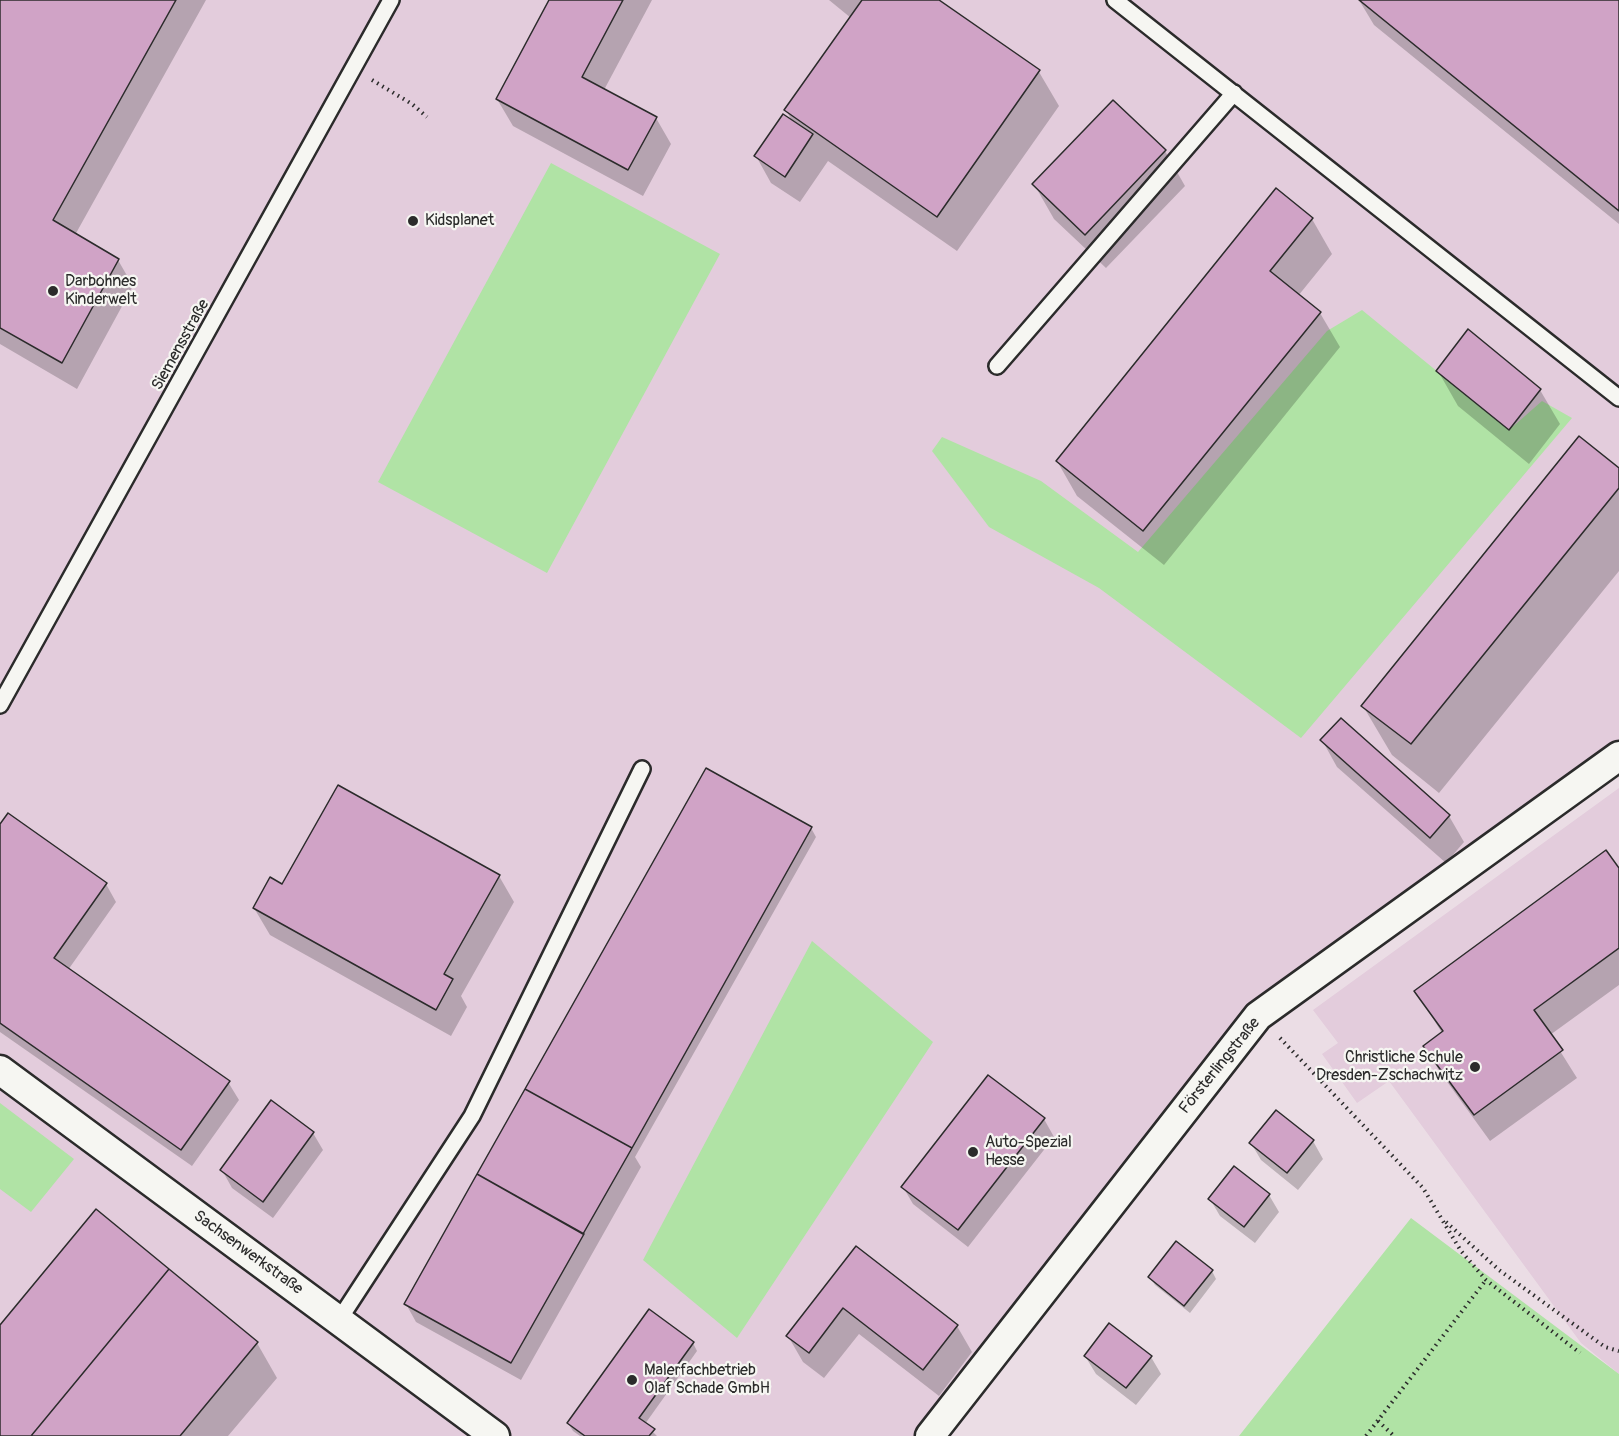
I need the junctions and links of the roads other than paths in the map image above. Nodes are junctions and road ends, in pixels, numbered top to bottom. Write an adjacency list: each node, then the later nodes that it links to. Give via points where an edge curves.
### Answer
1 (391, 0): 6 (lane, Siemensstraße)
2 (1115, 0): 3 (lane)
3 (1234, 93): 4 (lane); 5 (lane)
4 (997, 366)
5 (1619, 398)
6 (0, 705)
7 (1619, 756): 12 (street, Försterlingstraße, via 1258,1016)
8 (642, 769): 10 (lane, via 472,1116)
9 (0, 1070): 10 (street, Sachsenwerkstraße)
10 (339, 1320): 11 (street, Sachsenwerkstraße)
11 (495, 1436)
12 (930, 1436)

